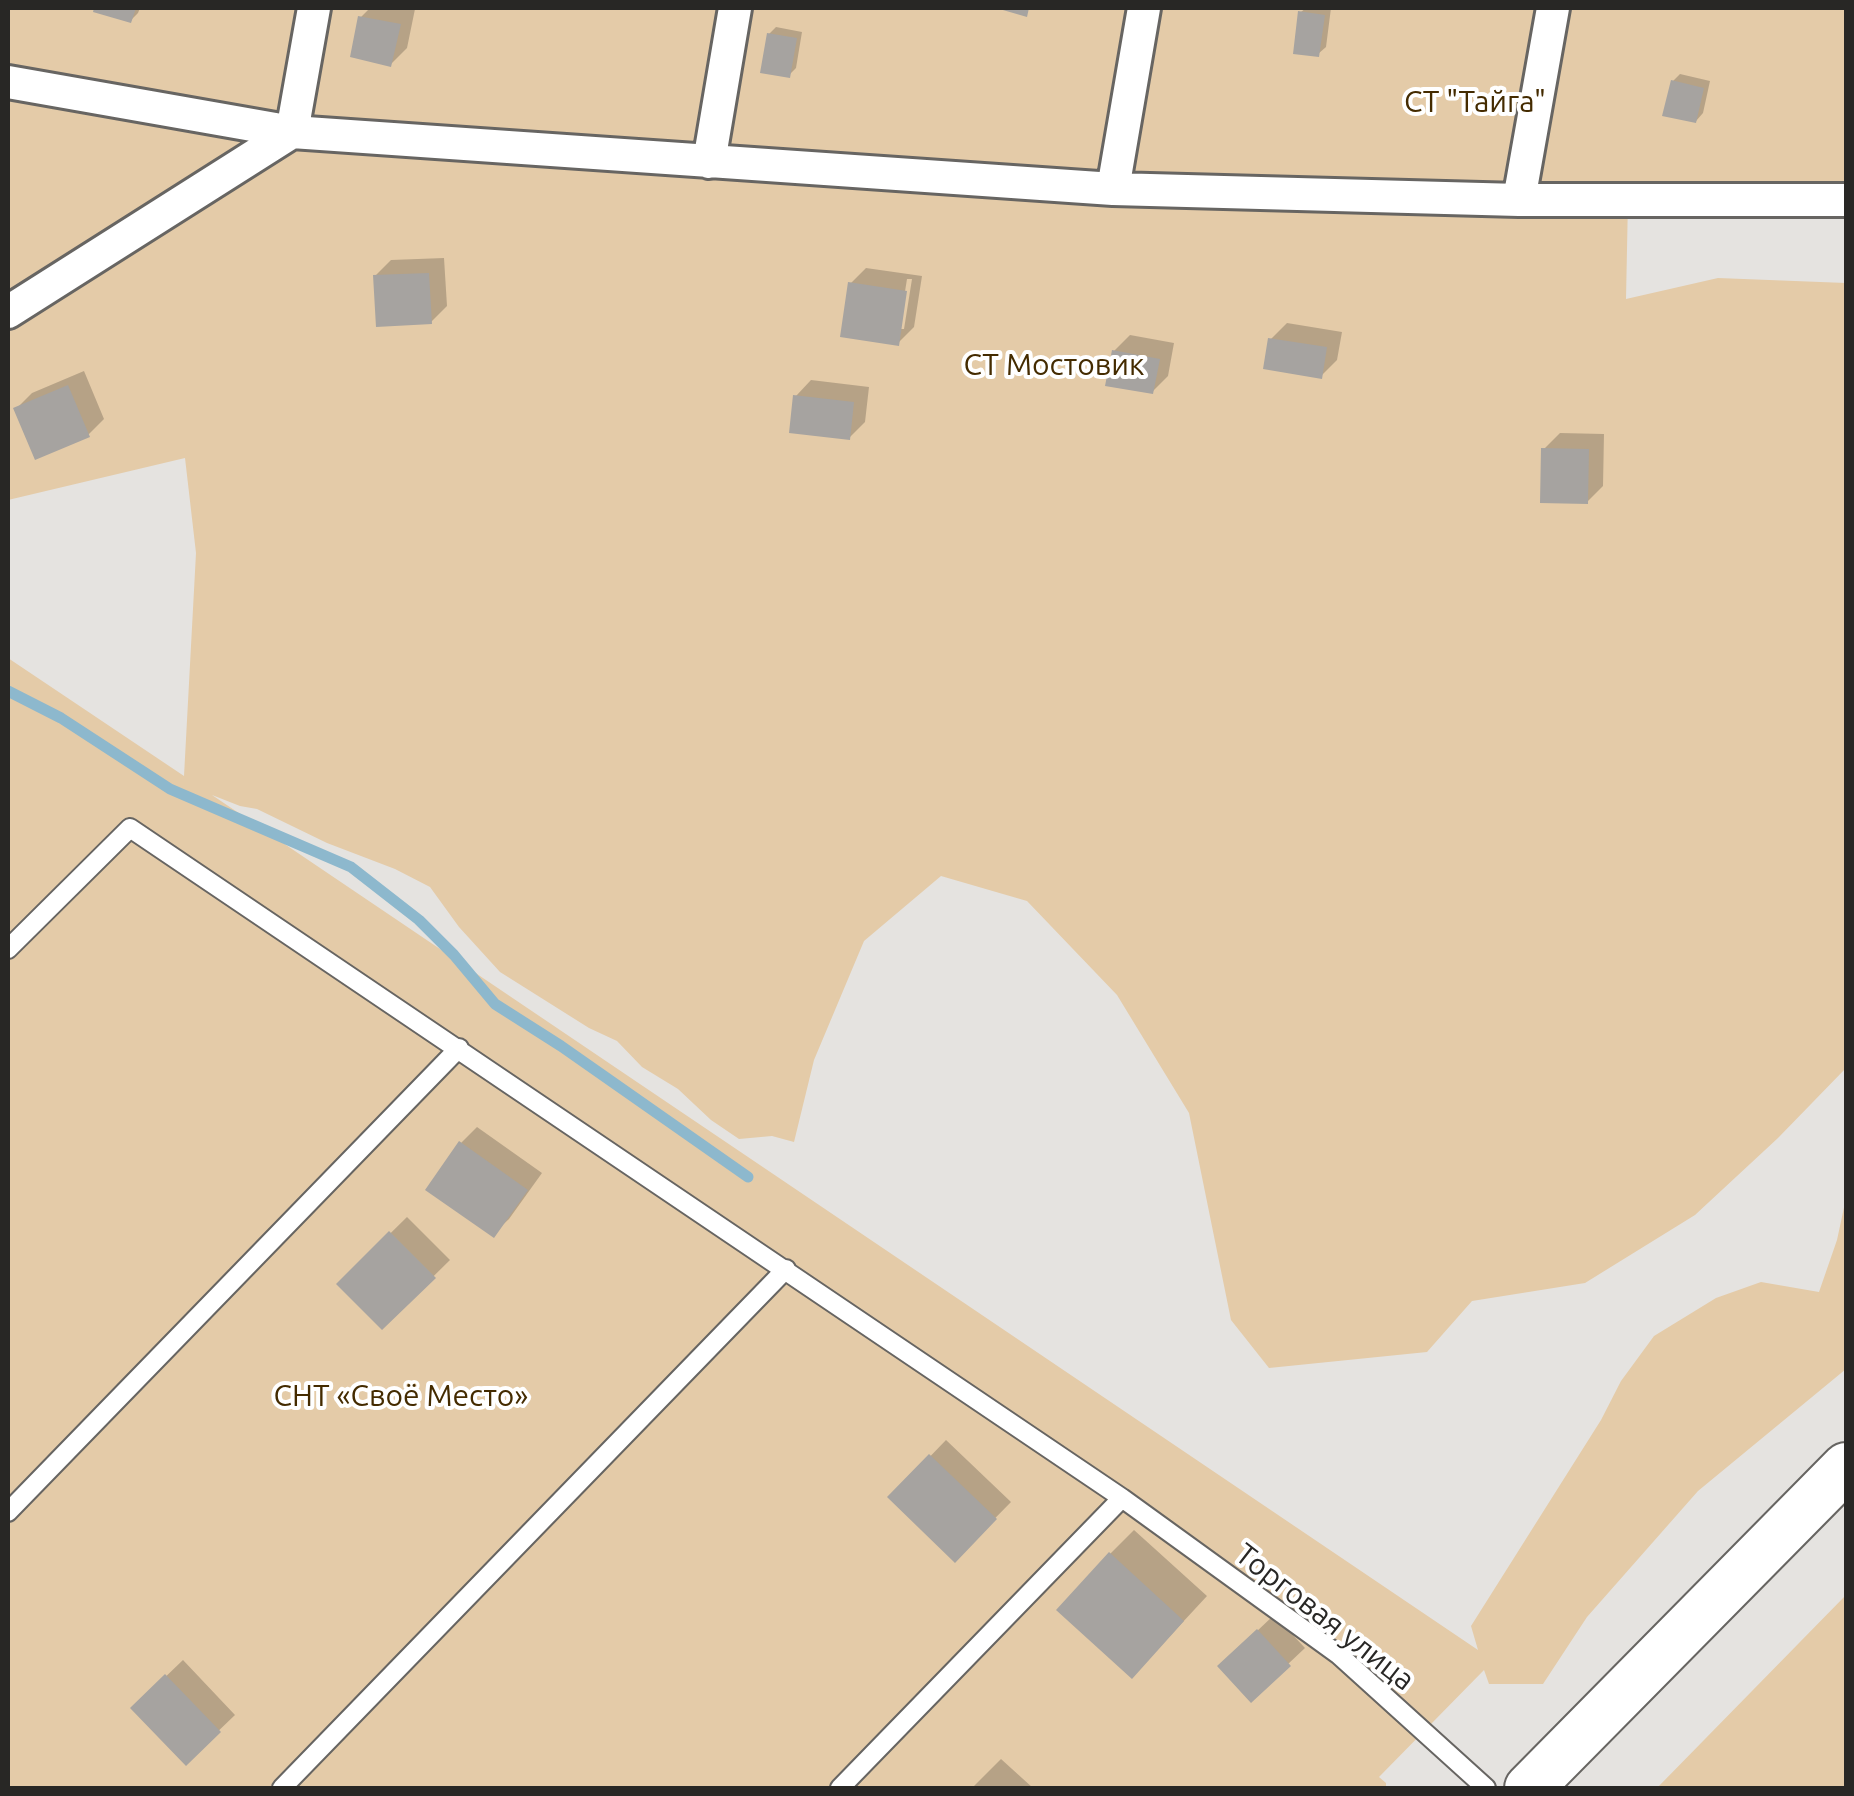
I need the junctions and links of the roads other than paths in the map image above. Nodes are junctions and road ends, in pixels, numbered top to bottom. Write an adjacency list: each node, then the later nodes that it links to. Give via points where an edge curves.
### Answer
1 (314, 8): 6 (street)
2 (734, 8): 7 (street)
3 (1144, 8): 8 (street)
4 (1553, 8): 9 (street)
5 (8, 82): 6 (street)
6 (292, 132): 7 (street); 11 (street)
7 (709, 162): 8 (street)
8 (1113, 189): 9 (street)
9 (1519, 200): 10 (street)
10 (1846, 200)
11 (8, 312)
12 (8, 949): 13 (lane, Торговая улица, via 130,828)
13 (459, 1048): 14 (lane, Торговая улица); 17 (lane)
14 (786, 1270): 16 (lane, Торговая улица); 18 (lane)
15 (1846, 1467): 21 (main road)
16 (1122, 1498): 19 (lane); 20 (lane, Торговая улица, via 1340,1654)
17 (8, 1512)
18 (282, 1788)
19 (840, 1788)
20 (1486, 1788)
21 (1528, 1788)

